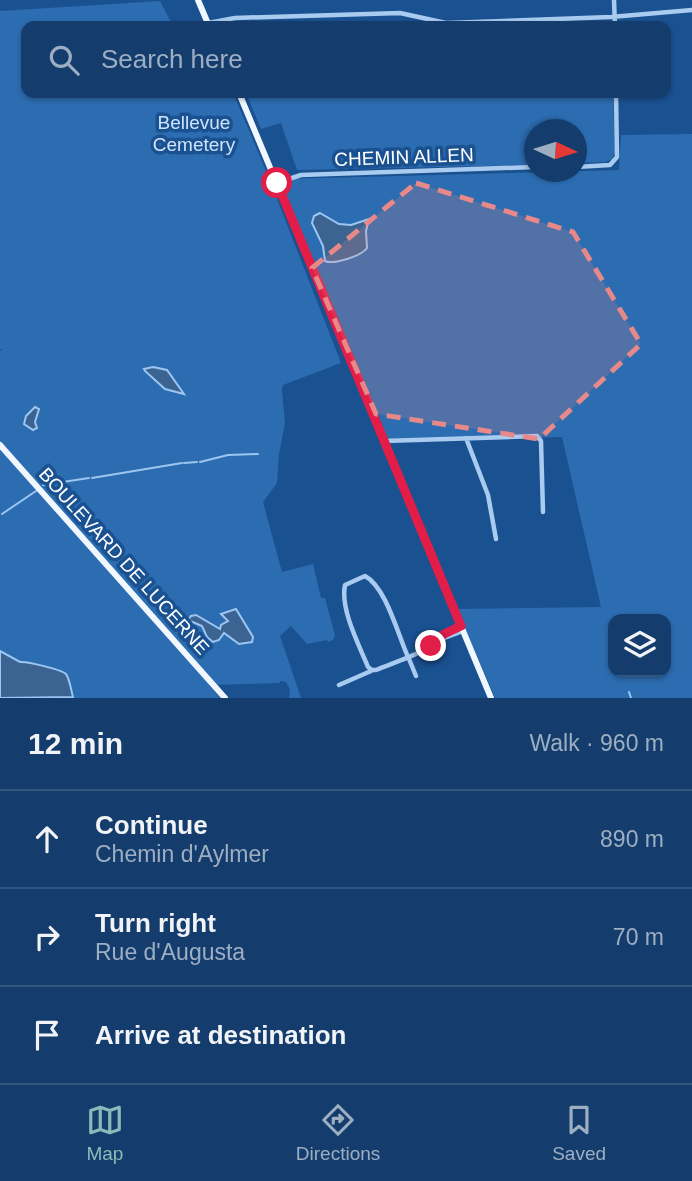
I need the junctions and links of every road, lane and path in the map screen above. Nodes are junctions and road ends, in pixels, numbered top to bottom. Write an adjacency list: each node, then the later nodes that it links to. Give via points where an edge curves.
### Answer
1 (198, 0): 5 (main road)
2 (614, 0): 4 (street)
3 (692, 10): 4 (street)
4 (615, 16): 8 (street); 9 (street)
5 (206, 21)
6 (223, 21): 7 (street, via 400,13)
7 (422, 21)
8 (494, 21)
9 (615, 21)
10 (241, 98): 14 (main road)
11 (616, 98): 12 (street, via 617,157 614,163)
12 (587, 166)
13 (524, 167): 14 (street, CHEMIN ALLEN, via 301,175)
14 (277, 183): 16 (main road)
15 (466, 438): 16 (street); 18 (street, via 540,438); 19 (street, via 488,495)
16 (383, 441): 20 (main road)
17 (0, 445): 25 (main road, BOULEVARD DE LUCERNE)
18 (543, 512)
19 (496, 539)
20 (462, 629): 21 (street, via 444,634); 26 (main road)
21 (408, 657): 22 (street); 22 (street, via 384,596 367,577 347,583 344,589 353,631); 23 (street)
22 (372, 670): 24 (street)
23 (416, 676)
24 (339, 685)
25 (225, 698)
26 (491, 698)

